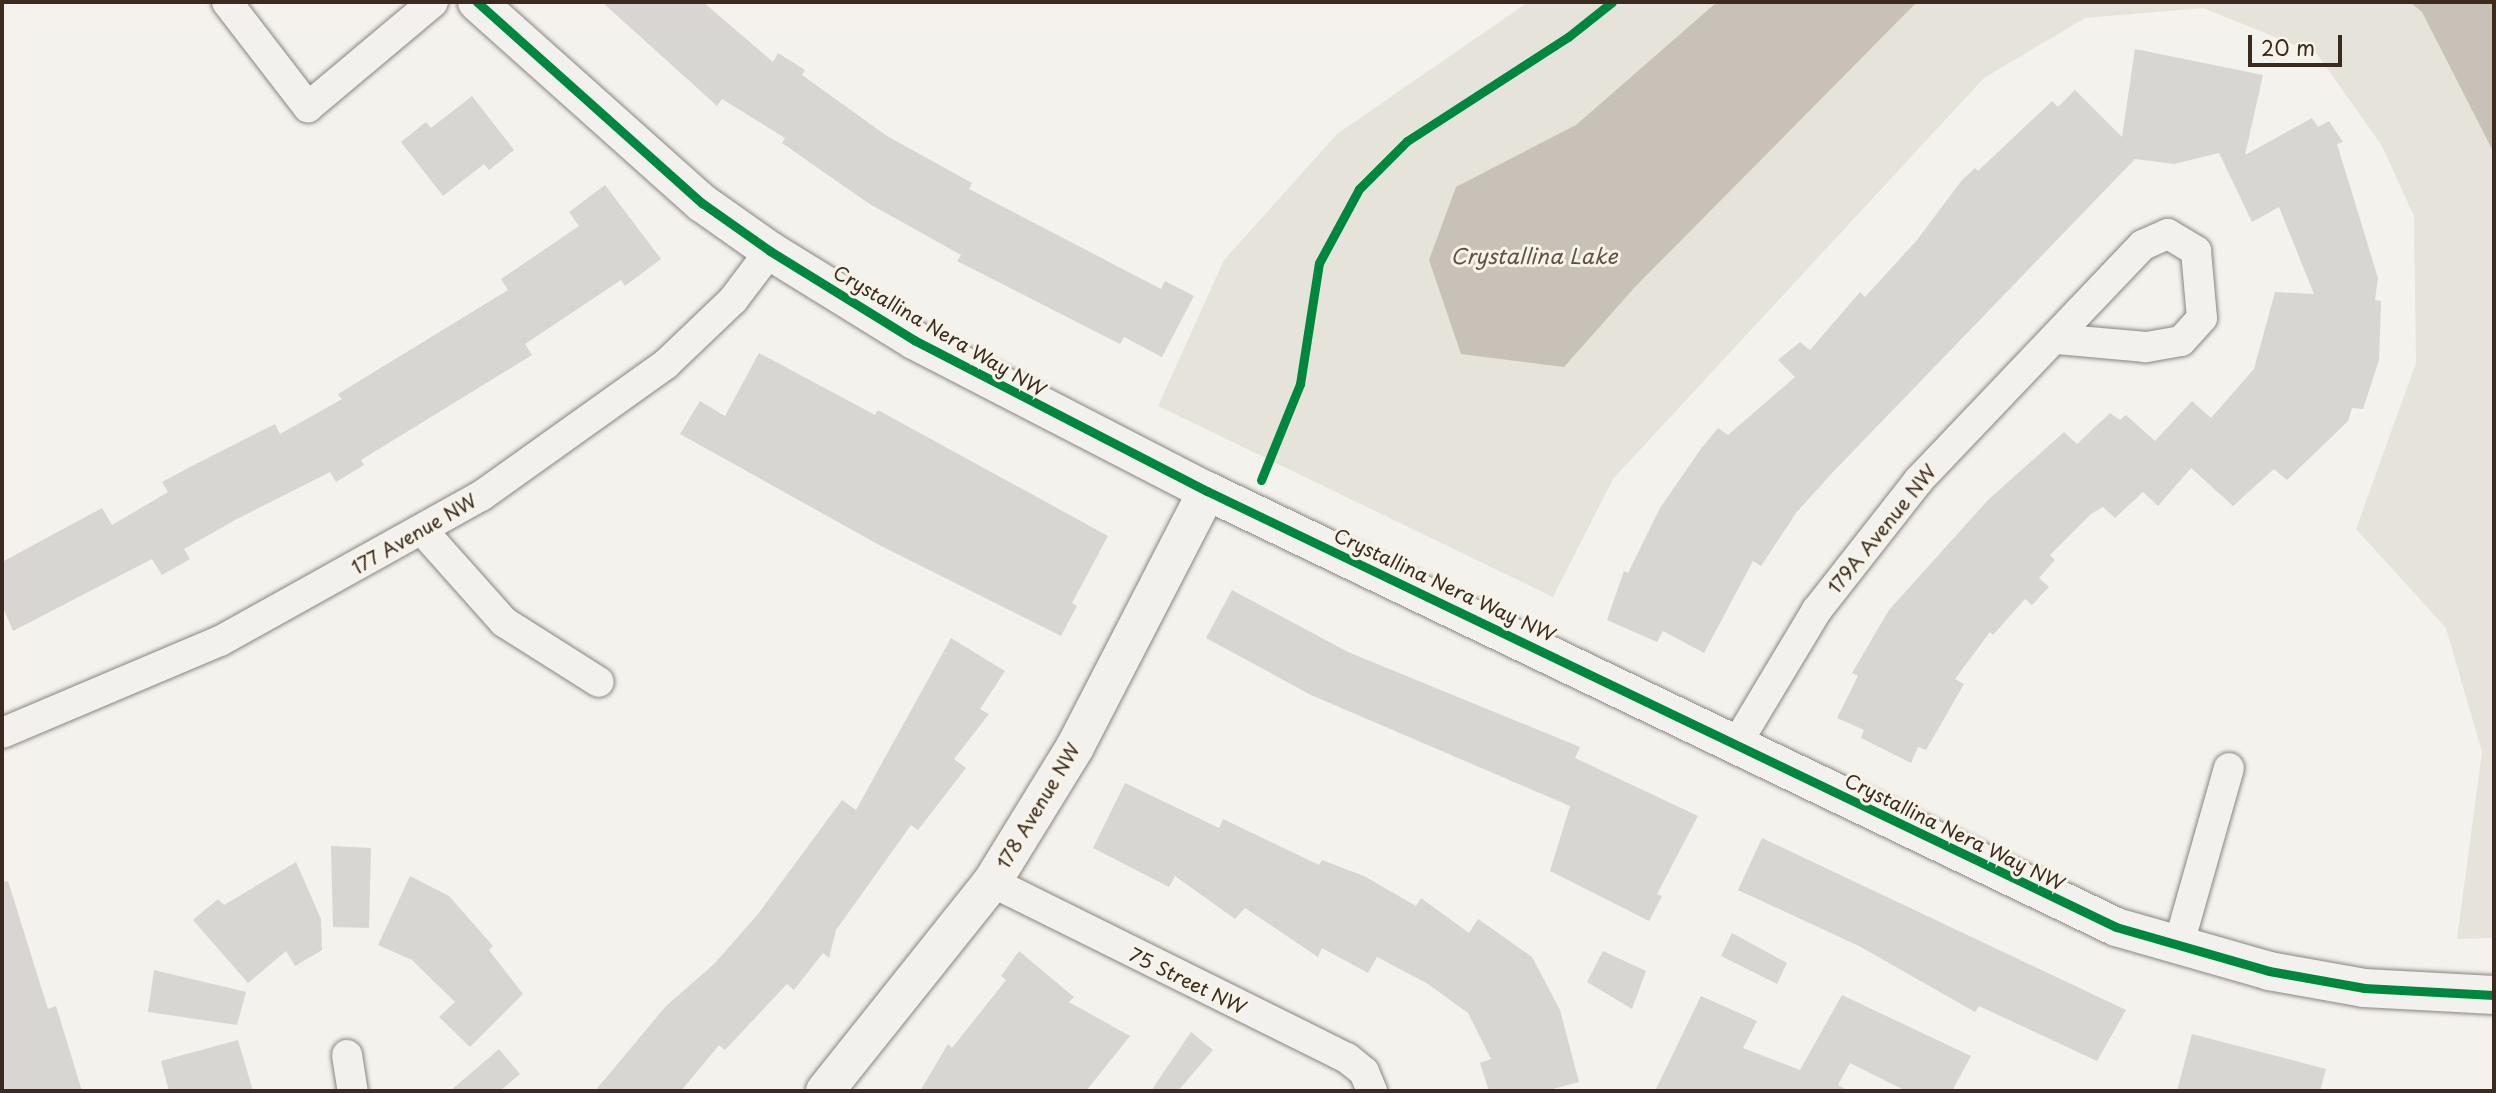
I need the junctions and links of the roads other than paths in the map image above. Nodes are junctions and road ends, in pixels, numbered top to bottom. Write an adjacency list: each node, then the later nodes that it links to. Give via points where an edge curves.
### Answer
1 (227, 2): 2 (street, via 308,107)
2 (433, 2)
3 (477, 2): 4 (street, Crystallina Nera Way NW, via 702,203)
4 (771, 251): 6 (street, Crystallina Nera Way NW, via 924,346); 7 (street, 177 Avenue NW, via 733,300 666,364 481,496)
5 (2057, 339): 5 (street, 179A Avenue NW, via 2146,347 2181,341 2202,317 2196,251 2179,236 2156,235); 10 (street, 179A Avenue NW, via 1918,481 1863,546)
6 (1207, 491): 10 (street, Crystallina Nera Way NW); 12 (street, 178 Avenue NW, via 1075,747)
7 (422, 530): 8 (street, via 504,622); 9 (street, 177 Avenue NW, via 220,641)
8 (598, 682)
9 (2, 733)
10 (1737, 743): 13 (street, Crystallina Nera Way NW, via 2045,897)
11 (2229, 768): 13 (street)
12 (992, 882): 17 (street, 178 Avenue NW); 18 (street, 75 Street NW, via 1348,1058 1364,1072)
13 (2178, 947): 14 (street, Crystallina Nera Way NW, via 2364,988)
14 (2494, 995)
15 (347, 1055): 16 (street)
16 (352, 1091)
17 (825, 1091)
18 (1372, 1091)

